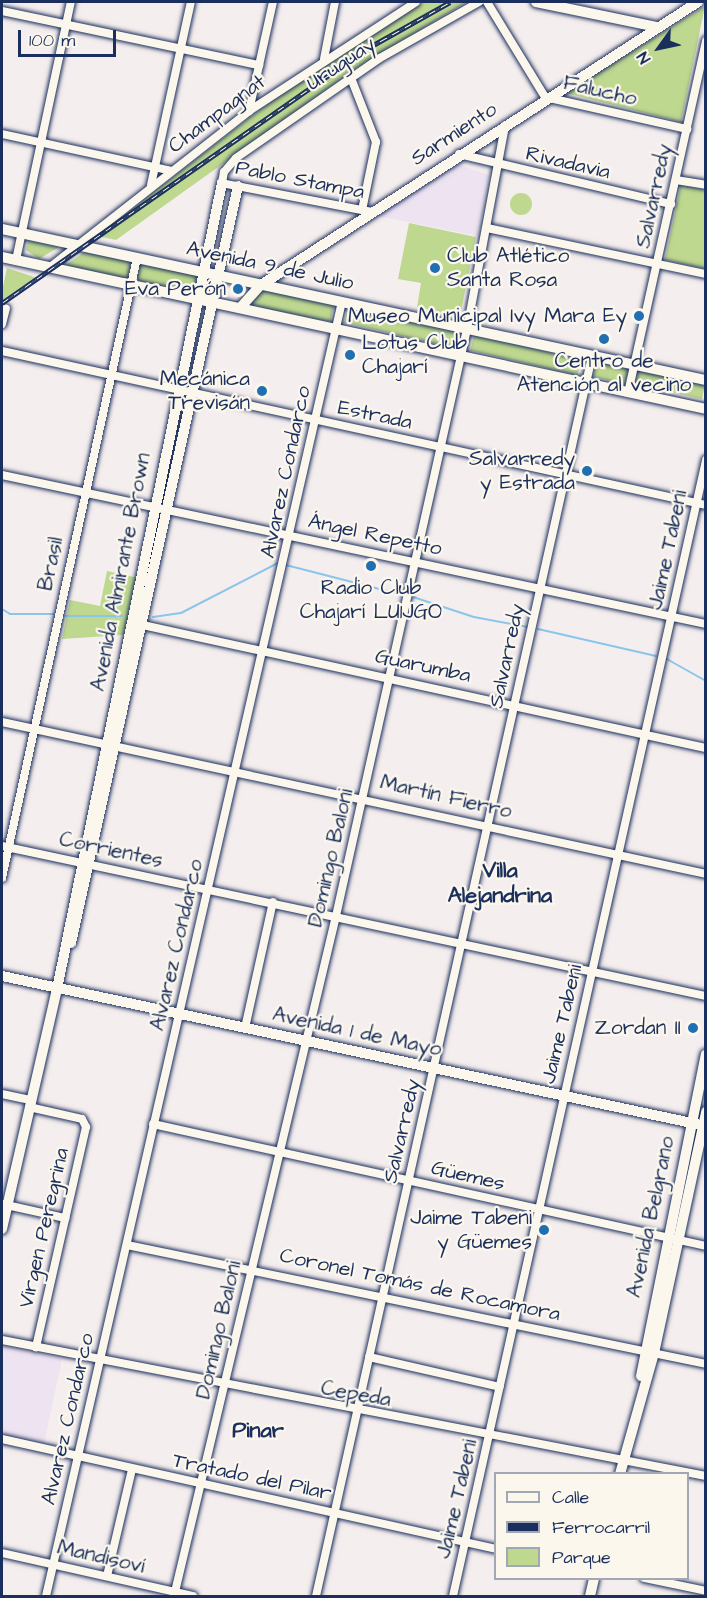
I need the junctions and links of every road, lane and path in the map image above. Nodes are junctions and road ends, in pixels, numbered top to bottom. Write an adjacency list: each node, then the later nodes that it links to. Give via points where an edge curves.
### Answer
1 (71, 2): 11 (street)
2 (191, 2): 14 (street)
3 (273, 2): 16 (street)
4 (335, 2): 15 (street)
5 (416, 2): 15 (street, Champagnat)
6 (479, 2): 18 (street, Uruguay)
7 (487, 2): 19 (street, Falucho)
8 (536, 2): 12 (main road)
9 (698, 2): 12 (main road, Sarmiento)
10 (2, 10): 11 (street)
11 (67, 24): 14 (street); 24 (street)
12 (657, 27): 19 (main road, Sarmiento)
13 (705, 41): 17 (street, Salvarredy)
14 (181, 48): 16 (street); 28 (street)
15 (324, 59): 20 (street, Champagnat)
16 (259, 65): 20 (street)
17 (702, 72): 22 (street, Salvarredy)
18 (351, 78): 26 (street, Uruguay); 36 (street, via 376,142)
19 (545, 97): 21 (main road, Sarmiento); 22 (street, Falucho)
20 (249, 111): 29 (street, Champagnat)
21 (506, 123): 25 (main road, Sarmiento); 27 (street, Domingo Baloni)
22 (687, 129): 30 (street, Salvarredy)
23 (2, 134): 24 (street)
24 (39, 142): 28 (street); 39 (street)
25 (459, 154): 27 (street, Rivadavia); 36 (main road, Sarmiento)
26 (229, 163): 31 (street, Avenida Almirante Brown)
27 (498, 166): 35 (street, Rivadavia); 37 (street, Domingo Baloni)
28 (154, 168): 29 (street); 32 (street)
29 (171, 171): 32 (street, Champagnat)
30 (676, 180): 33 (street); 35 (street, Salvarredy)
31 (222, 183): 34 (street, Pablo Stampa); 46 (main road, Avenida Almirante Brown)
32 (151, 184): 40 (street, Champagnat)
33 (705, 185)
34 (238, 186): 36 (street, Pablo Stampa); 47 (main road, Avenida Almirante Brown)
35 (671, 204): 44 (street, Salvarredy)
36 (367, 211): 49 (main road, Sarmiento)
37 (487, 228): 44 (street); 57 (street, Domingo Baloni)
38 (2, 229): 39 (main road, Avenida 9 de Julio)
39 (21, 233): 40 (main road, Avenida 9 de Julio); 43 (street)
40 (77, 246): 42 (main road, Avenida 9 de Julio); 45 (street, Champagnat)
41 (2, 257): 43 (main road)
42 (137, 258): 46 (main road, Avenida 9 de Julio); 50 (street, Brasil)
43 (16, 260): 45 (main road)
44 (658, 264): 48 (street); 62 (street, Salvarredy)
45 (49, 268): 50 (main road)
46 (204, 271): 47 (main road, Avenida 9 de Julio); 51 (main road, Avenida Almirante Brown)
47 (220, 274): 49 (main road, Avenida 9 de Julio); 53 (main road, Avenida Almirante Brown)
48 (705, 274)
49 (261, 285): 52 (main road, Avenida 9 de Julio); 55 (main road, Sarmiento)
50 (131, 286): 51 (main road); 63 (street, Brasil)
51 (200, 298): 53 (main road); 66 (main road, Avenida Almirante Brown)
52 (342, 302): 57 (main road, Avenida 9 de Julio); 58 (street, Alvarez Condarco)
53 (215, 303): 55 (main road); 68 (main road, Avenida Almirante Brown)
54 (6, 308): 56 (street)
55 (240, 308): 58 (main road)
56 (2, 324)
57 (466, 329): 60 (main road, Avenida 9 de Julio); 61 (street, Domingo Baloni)
58 (336, 330): 61 (main road); 70 (street, Alvarez Condarco)
59 (2, 351): 63 (street, Estrada)
60 (592, 356): 62 (main road, Avenida 9 de Julio); 65 (street, Salvarredy)
61 (461, 357): 65 (main road); 71 (street, Domingo Baloni)
62 (636, 365): 64 (main road, Avenida 9 de Julio); 67 (street, Salvarredy)
63 (110, 376): 66 (street, Estrada); 75 (street, Brasil)
64 (705, 380)
65 (586, 384): 67 (main road); 74 (street, Salvarredy)
66 (177, 390): 68 (street, Estrada); 77 (main road, Avenida Almirante Brown)
67 (628, 393): 69 (main road)
68 (194, 394): 70 (street, Estrada); 78 (main road, Avenida Almirante Brown)
69 (705, 409)
70 (316, 421): 71 (street, Estrada); 79 (street, Alvarez Condarco)
71 (441, 447): 74 (street, Estrada); 80 (street, Domingo Baloni)
72 (705, 460): 76 (street, Jaime Tabeni)
73 (2, 474): 75 (street, Ángel Repetto)
74 (567, 474): 76 (street, Estrada); 81 (street, Salvarredy)
75 (85, 492): 77 (street, Ángel Repetto); 89 (street, Brasil)
76 (701, 504): 82 (street, Jaime Tabeni)
77 (152, 508): 78 (street, Ángel Repetto); 83 (main road, Avenida Almirante Brown)
78 (168, 512): 79 (street, Ángel Repetto); 83 (main road, Avenida Almirante Brown)
79 (291, 536): 80 (street, Ángel Repetto); 85 (street, Alvarez Condarco)
80 (415, 562): 81 (street, Ángel Repetto); 86 (street, Domingo Baloni)
81 (541, 589): 82 (street, Ángel Repetto); 87 (street, Salvarredy)
82 (672, 617): 84 (street, Ángel Repetto); 90 (street, Jaime Tabeni)
83 (137, 624): 85 (street, Guarumba); 91 (main road, Avenida Almirante Brown)
84 (705, 624)
85 (266, 651): 86 (street, Guarumba); 93 (street, Alvarez Condarco)
86 (389, 678): 87 (street, Guarumba); 94 (street, Domingo Baloni)
87 (515, 705): 90 (street, Guarumba); 95 (street, Salvarredy)
88 (2, 722): 89 (street, Martín Fierro)
89 (34, 729): 91 (street, Martín Fierro); 96 (street, Brasil)
90 (646, 733): 92 (street, Guarumba); 97 (street, Jaime Tabeni)
91 (110, 746): 93 (street, Martín Fierro); 98 (main road, Avenida Almirante Brown)
92 (705, 748)
93 (236, 771): 94 (street, Martín Fierro); 101 (street, Alvarez Condarco)
94 (363, 797): 95 (street, Martín Fierro); 103 (street, Domingo Baloni)
95 (489, 825): 97 (street, Martín Fierro); 104 (street, Salvarredy)
96 (5, 846): 98 (street, Corrientes); 100 (street, Brasil)
97 (618, 855): 99 (street, Martín Fierro); 105 (street, Jaime Tabeni)
98 (85, 863): 101 (street, Corrientes); 107 (main road, Avenida Almirante Brown)
99 (705, 874)
100 (2, 878)
101 (209, 889): 102 (street, Corrientes); 109 (street, Alvarez Condarco)
102 (273, 902): 103 (street, Corrientes); 110 (street)
103 (336, 916): 104 (street, Corrientes); 111 (street, Domingo Baloni)
104 (462, 944): 105 (street, Corrientes); 113 (street, Salvarredy)
105 (593, 971): 108 (street, Corrientes); 115 (street, Jaime Tabeni)
106 (2, 976): 107 (main road, Avenida 1 de Mayo)
107 (57, 989): 109 (main road, Avenida 1 de Mayo); 116 (main road, Avenida Almirante Brown)
108 (705, 996)
109 (179, 1014): 110 (main road, Avenida 1 de Mayo); 119 (street, Alvarez Condarco)
110 (245, 1028): 111 (main road, Avenida 1 de Mayo)
111 (307, 1042): 113 (main road, Avenida 1 de Mayo); 121 (street, Domingo Baloni)
112 (705, 1054): 118 (main road, Avenida Belgrano)
113 (434, 1068): 115 (main road, Avenida 1 de Mayo); 122 (street, Salvarredy)
114 (2, 1094): 116 (street)
115 (565, 1096): 118 (main road, Avenida 1 de Mayo); 124 (street, Jaime Tabeni)
116 (30, 1103): 123 (main road, Avenida Almirante Brown); 125 (street, Virgen Peregrina, via 82,1119 86,1127)
117 (705, 1112): 120 (main road, Avenida Belgrano)
118 (691, 1123): 120 (main road, Avenida 1 de Mayo); 127 (main road, Avenida Belgrano)
119 (153, 1124): 121 (street, Güemes); 128 (street, Alvarez Condarco)
120 (704, 1125): 127 (main road, Avenida Belgrano)
121 (279, 1153): 122 (street, Güemes); 130 (street, Domingo Baloni)
122 (409, 1181): 124 (street, Güemes); 131 (street, Salvarredy)
123 (4, 1204): 125 (street); 126 (main road, Avenida Almirante Brown)
124 (540, 1210): 127 (street, Güemes); 132 (street, Jaime Tabeni)
125 (65, 1218): 134 (street, Virgen Peregrina)
126 (2, 1229)
127 (672, 1239): 129 (street, Güemes); 135 (main road, Avenida Belgrano)
128 (127, 1245): 130 (street, Coronel Tomás de Rocamora); 137 (street, Alvarez Condarco)
129 (705, 1246)
130 (252, 1268): 131 (street, Coronel Tomás de Rocamora); 139 (street, Domingo Baloni)
131 (383, 1295): 132 (street, Coronel Tomás de Rocamora); 136 (street, Salvarredy)
132 (514, 1323): 135 (street, Coronel Tomás de Rocamora); 140 (street, Jaime Tabeni)
133 (2, 1340): 134 (street, Cepeda)
134 (36, 1347): 137 (street, Cepeda)
135 (648, 1352): 138 (street, Coronel Tomás de Rocamora); 145 (main road, Avenida Belgrano)
136 (369, 1358): 140 (street); 141 (street, Salvarredy)
137 (99, 1362): 139 (street, Cepeda); 144 (street, Alvarez Condarco)
138 (705, 1364)
139 (224, 1387): 141 (street, Cepeda); 151 (street, Domingo Baloni)
140 (500, 1388): 142 (street, Jaime Tabeni)
141 (358, 1413): 142 (street, Cepeda); 152 (street, Salvarredy)
142 (490, 1435): 145 (street, Cepeda); 153 (street, Jaime Tabeni)
143 (2, 1439): 144 (street, Tratado del Pilar)
144 (78, 1456): 146 (street, Tratado del Pilar); 156 (street, Alvarez Condarco)
145 (623, 1460): 147 (main road, Avenida Belgrano); 148 (street, Cepeda)
146 (132, 1469): 151 (street, Tratado del Pilar); 157 (street)
147 (620, 1472)
148 (684, 1472)
149 (689, 1473): 150 (street, Cepeda)
150 (705, 1476)
151 (201, 1484): 152 (street, Tratado del Pilar); 161 (street, Domingo Baloni)
152 (335, 1513): 153 (street, Tratado del Pilar); 164 (street, Salvarredy)
153 (465, 1542): 154 (street, Tratado del Pilar); 165 (street, Jaime Tabeni)
154 (494, 1549)
155 (2, 1553): 156 (street, Mandisoví)
156 (53, 1564): 157 (street, Mandisoví); 162 (street, Alvarez Condarco)
157 (107, 1576): 161 (street, Mandisoví)
158 (594, 1580): 166 (main road)
159 (653, 1580): 160 (street)
160 (705, 1591)
161 (174, 1594): 163 (street, Mandisoví)
162 (46, 1596)
163 (193, 1596)
164 (316, 1596)
165 (453, 1596)
166 (590, 1596)

